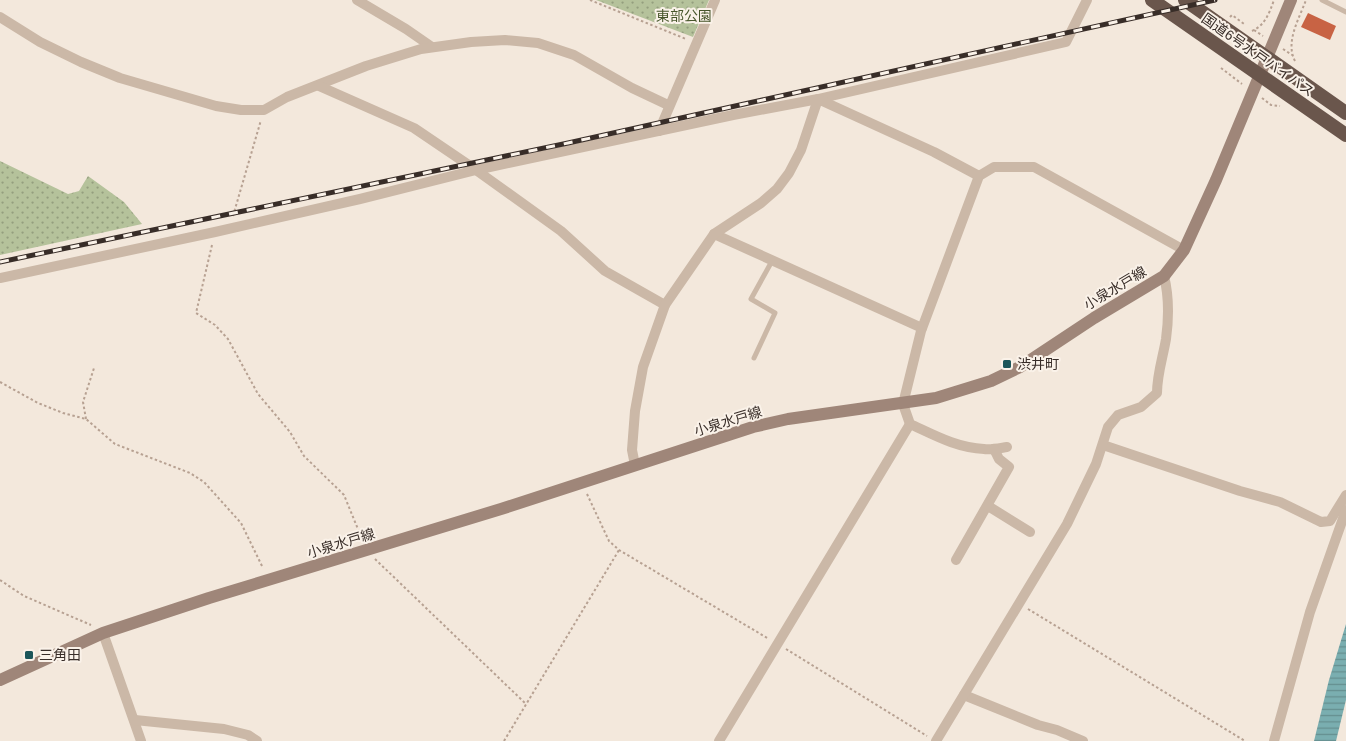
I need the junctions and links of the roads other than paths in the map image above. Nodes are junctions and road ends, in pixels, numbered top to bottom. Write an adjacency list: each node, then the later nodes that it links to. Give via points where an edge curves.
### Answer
1 (357, 0): 10 (street)
2 (715, 0): 15 (street)
3 (1087, 0): 14 (street, via 1066,42)
4 (1152, 0): 12 (highway, 国道6号水戸バイパス)
5 (1185, 0): 11 (highway, 国道6号水戸バイパス)
6 (1291, 0): 11 (main road, 小泉水戸線)
7 (1322, 0): 8 (lane)
8 (1346, 12)
9 (0, 16): 13 (street, via 40,42 120,78 216,106 264,110 287,97)
10 (432, 47): 13 (street, via 366,66); 15 (street, via 505,40 538,43 574,55)
11 (1268, 57): 12 (main road, 小泉水戸線); 16 (highway, 国道6号水戸バイパス)
12 (1260, 76): 18 (highway, 国道6号水戸バイパス); 22 (main road, 小泉水戸線)
13 (319, 86): 19 (street, via 414,128)
14 (818, 99): 17 (street); 20 (street); 21 (street, via 801,150 777,189)
15 (668, 105): 17 (street)
16 (1346, 113)
17 (659, 131): 19 (street)
18 (1346, 135)
19 (476, 170): 25 (street, via 215,232); 26 (street, via 561,231 605,271)
20 (979, 176): 22 (street, via 994,166 1034,167); 27 (street)
21 (714, 234): 23 (street); 26 (street)
22 (1184, 250): 24 (main road, 小泉水戸線)
23 (773, 260): 27 (street); 28 (lane, via 750,299 774,313)
24 (1164, 276): 29 (main road, 小泉水戸線, via 1006,374 964,390); 31 (street, via 1169,294 1167,330 1156,393 1141,407 1118,415 1108,427)
25 (0, 278)
26 (665, 305): 34 (street, via 643,367 635,411 632,450)
27 (922, 328): 29 (street)
28 (754, 358)
29 (904, 404): 30 (street); 34 (main road, 小泉水戸線, via 788,419)
30 (910, 424): 33 (street, via 965,447); 46 (street)
31 (1103, 445): 35 (street, via 1280,502 1321,522 1330,521); 42 (street, via 1067,524)
32 (1007, 447): 33 (street)
33 (994, 449): 36 (street, via 999,459 1009,467)
34 (635, 465): 40 (main road, 小泉水戸線)
35 (1346, 495)
36 (988, 506): 38 (street); 39 (street)
37 (1346, 510): 49 (street, via 1310,612)
38 (1030, 532)
39 (956, 560)
40 (103, 634): 41 (main road, 小泉水戸線); 43 (street)
41 (0, 680)
42 (964, 695): 47 (street); 48 (street)
43 (135, 720): 44 (street); 45 (street, via 224,729 248,735)
44 (141, 741)
45 (257, 741)
46 (720, 741)
47 (936, 741)
48 (1083, 741)
49 (1274, 741)

